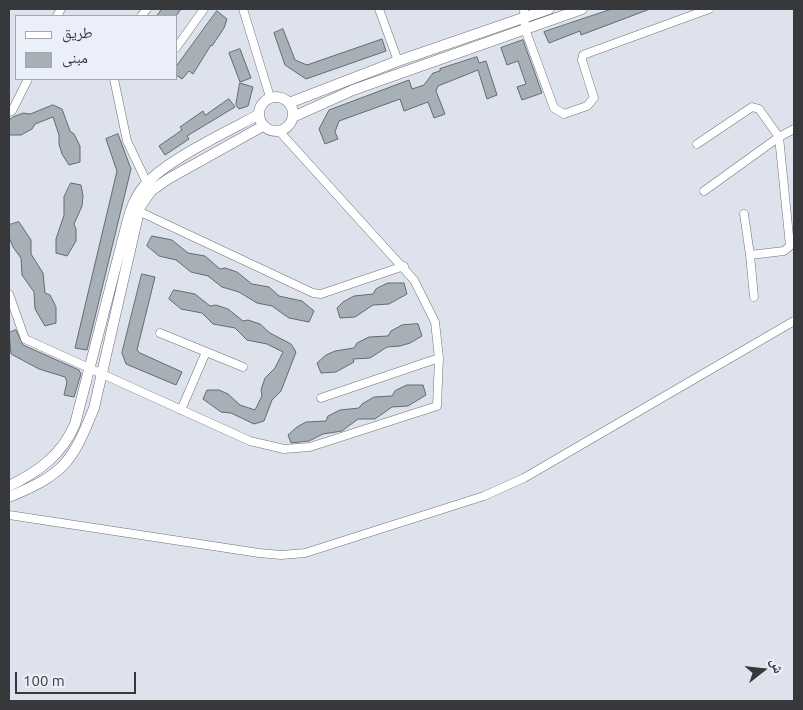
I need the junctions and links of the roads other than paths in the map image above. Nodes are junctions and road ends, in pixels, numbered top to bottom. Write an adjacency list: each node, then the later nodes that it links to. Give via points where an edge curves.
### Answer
1 (204, 9): 9 (street)
2 (243, 9): 13 (street)
3 (379, 9): 10 (street)
4 (548, 9): 7 (main road)
5 (582, 9): 8 (main road)
6 (708, 9): 8 (street, via 583,55 594,98 588,106 564,114 554,108)
7 (524, 13): 8 (street); 10 (main road)
8 (525, 29): 17 (main road, via 353,90)
9 (178, 45)
10 (398, 61): 14 (main road)
11 (28, 80): 15 (street)
12 (114, 80): 23 (street, via 127,141)
13 (270, 97): 14 (main road, via 283,98); 16 (main road, via 262,102)
14 (289, 103): 17 (main road)
15 (9, 112)
16 (258, 115): 18 (main road); 23 (main road, via 168,166)
17 (293, 117): 20 (main road)
18 (263, 126): 20 (main road, via 271,131); 23 (main road)
19 (794, 129): 21 (street)
20 (280, 131): 28 (street)
21 (779, 137): 22 (street, via 759,109 752,107); 24 (street); 27 (street, via 790,246 784,250)
22 (697, 144)
23 (149, 187): 25 (main road)
24 (704, 191)
25 (135, 210): 28 (street, via 313,293 321,294); 36 (main road); 37 (main road)
26 (744, 214): 27 (street)
27 (750, 254): 30 (street)
28 (404, 266): 34 (street, via 435,322)
29 (9, 294): 36 (street, via 25,339)
30 (754, 297)
31 (794, 321): 42 (street, via 524,478 484,496 305,553 259,553)
32 (160, 333): 33 (street)
33 (206, 352): 35 (street); 39 (street)
34 (438, 358): 38 (street); 39 (street, via 437,406 310,447 284,449 250,441)
35 (244, 367)
36 (91, 369): 37 (street); 40 (main road, via 75,424 63,446 45,465)
37 (101, 375): 39 (street); 41 (main road, via 94,408 70,458 47,480)
38 (322, 398)
39 (181, 410)
40 (9, 486)
41 (9, 497)
42 (9, 515)

